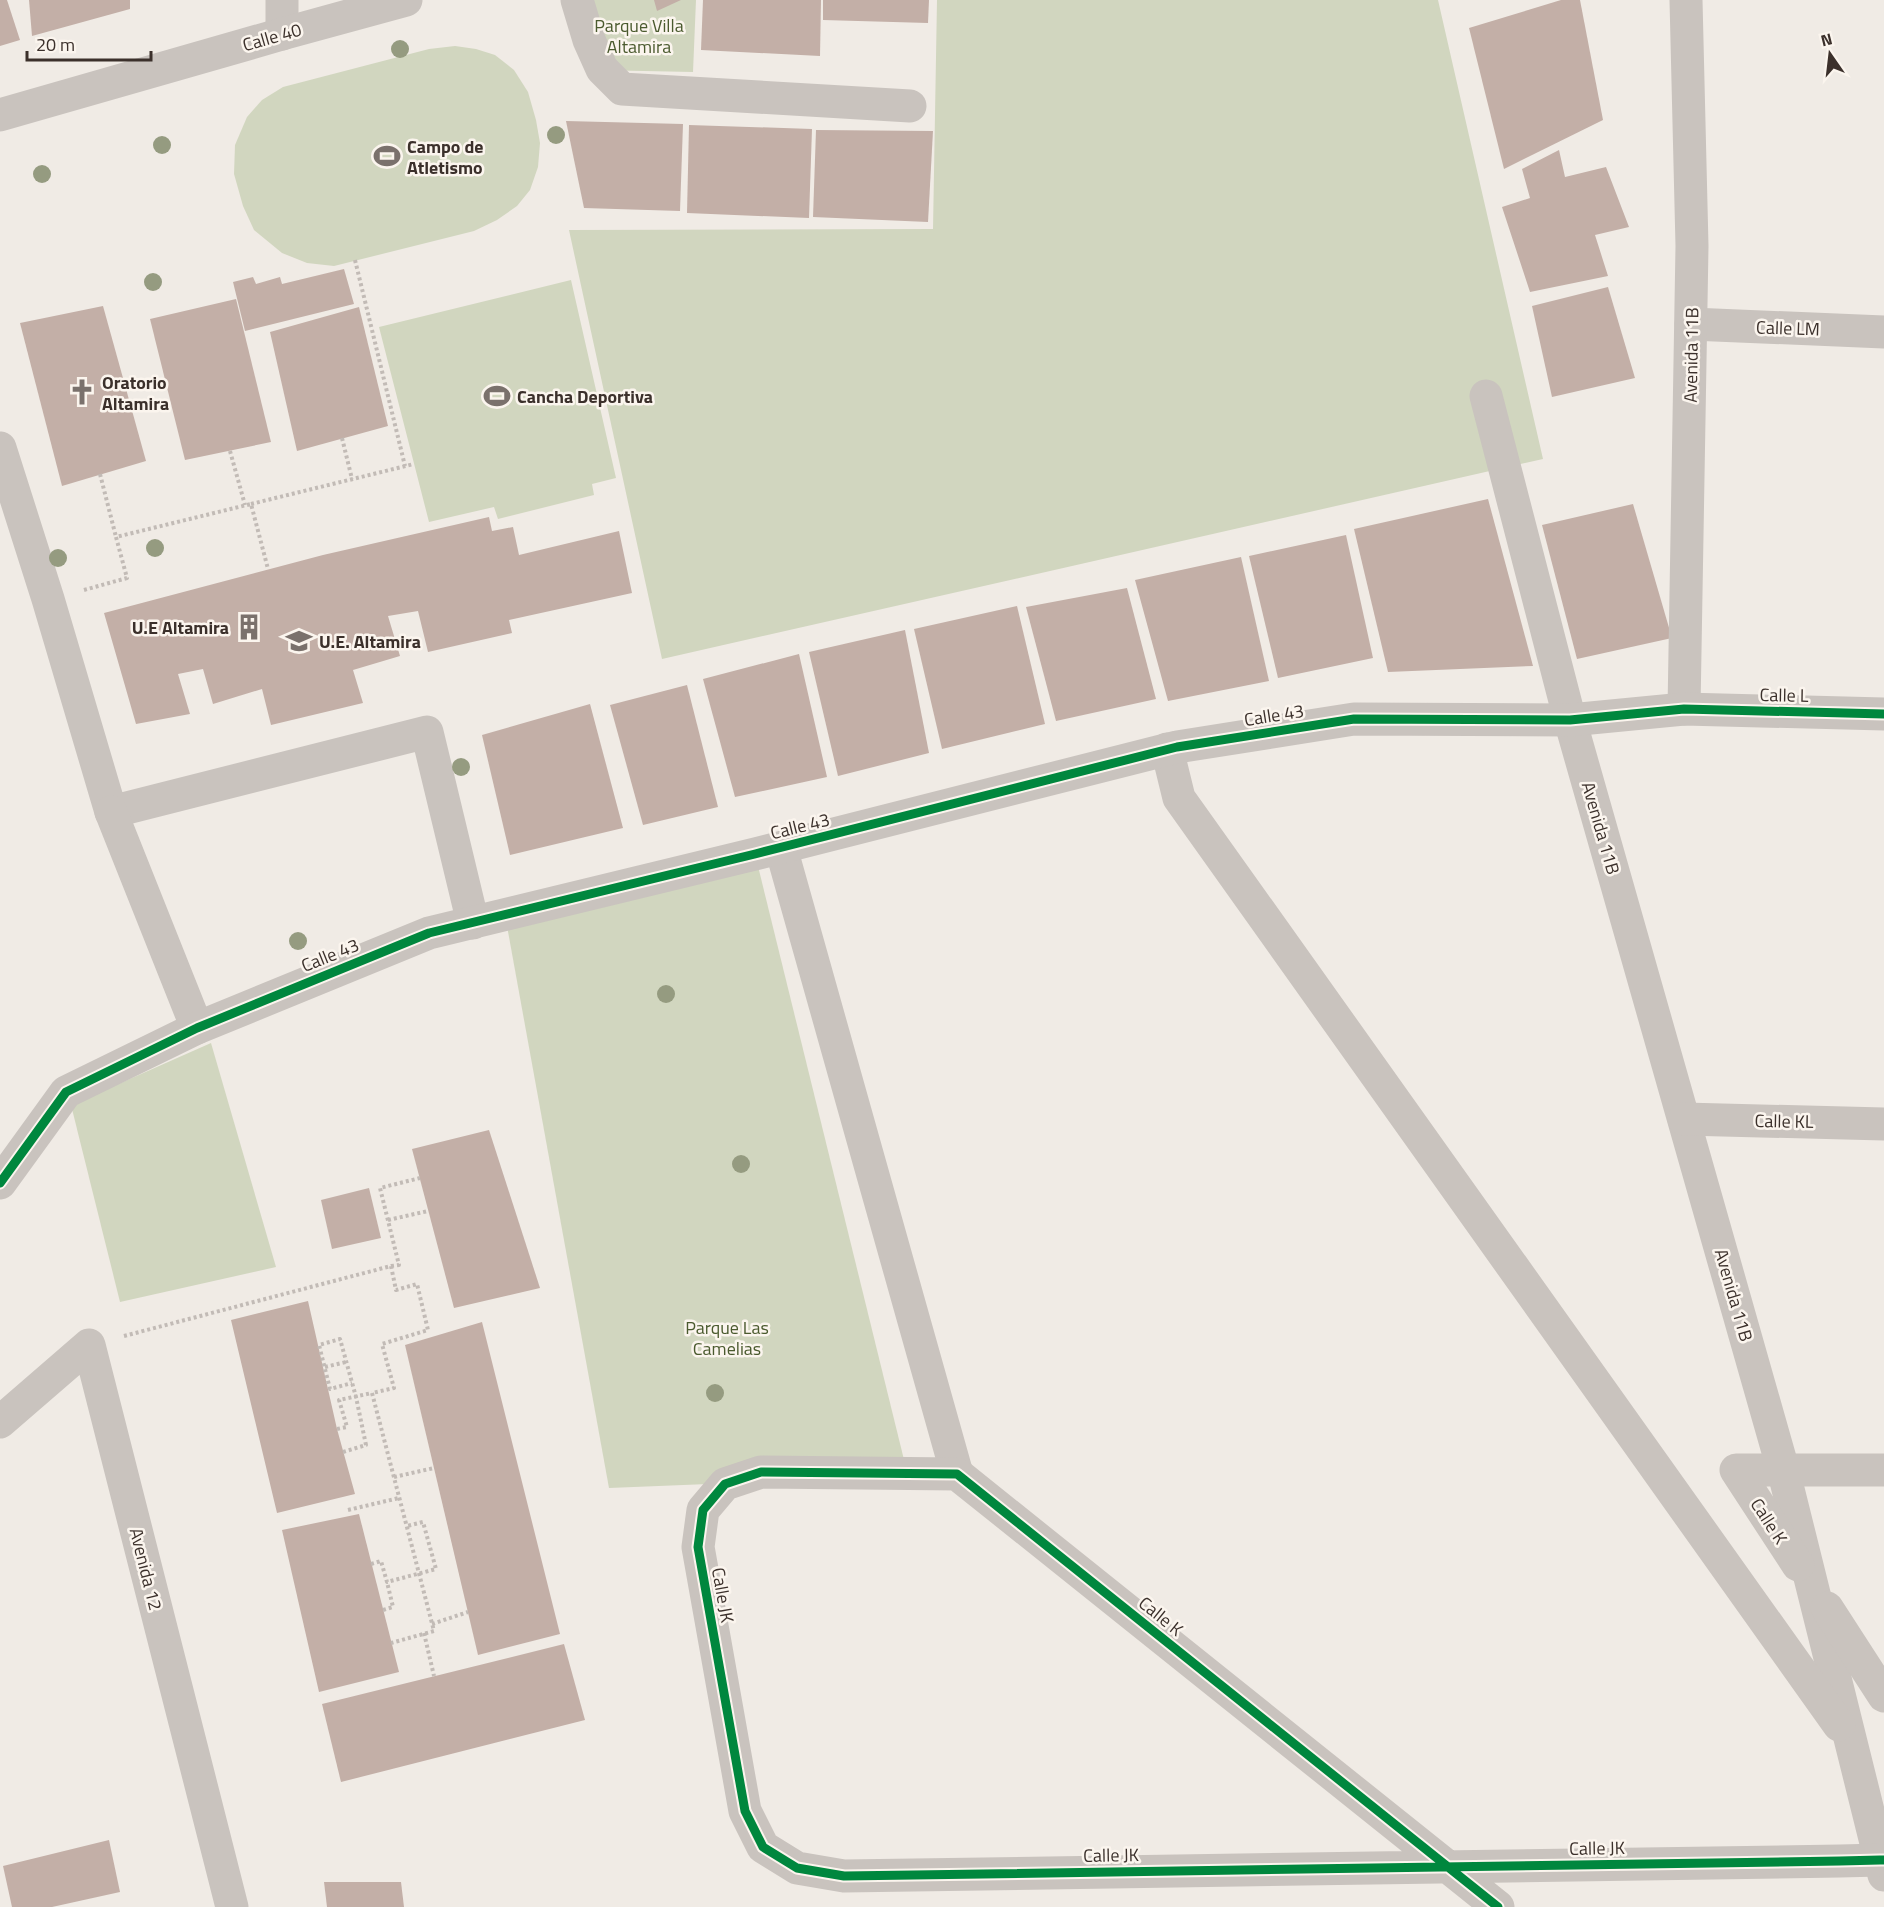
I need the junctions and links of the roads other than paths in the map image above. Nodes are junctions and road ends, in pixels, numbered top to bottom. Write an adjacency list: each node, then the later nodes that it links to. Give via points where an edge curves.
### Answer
1 (282, 0): 5 (street)
2 (406, 0): 5 (street, Calle 40)
3 (577, 0): 6 (street, via 602,69 622,89)
4 (1686, 0): 8 (street, Avenida 11B)
5 (282, 34): 7 (street, Calle 40)
6 (910, 106)
7 (0, 115)
8 (1691, 324): 9 (street, Calle LM); 12 (street, Avenida 11B)
9 (1884, 332)
10 (1486, 396): 14 (street, Avenida 11B)
11 (0, 448): 16 (street)
12 (1684, 709): 13 (street, Calle L); 14 (street, Calle 43)
13 (1884, 714)
14 (1570, 720): 15 (street, Calle 43, via 1354,718); 20 (street, Avenida 11B)
15 (1167, 749): 17 (street, Calle 43); 28 (street, via 1179,798)
16 (111, 812): 18 (street, via 427,732); 19 (street)
17 (781, 848): 18 (street, Calle 43); 26 (street)
18 (473, 923): 19 (street, Calle 43, via 429,933)
19 (197, 1028): 22 (street, Calle 43, via 66,1092)
20 (1684, 1119): 21 (street, Calle KL); 24 (street, Avenida 11B)
21 (1884, 1124)
22 (0, 1183)
23 (0, 1422): 30 (street, Avenida 12, via 89,1345)
24 (1783, 1468): 25 (street, Calle K); 27 (street, Calle K, via 1736,1470); 29 (street, Avenida 11B)
25 (1884, 1470)
26 (957, 1474): 29 (street, Calle JK, via 761,1472 725,1484 703,1510 698,1547 745,1811 763,1847 797,1868 844,1876); 31 (street, Calle K)
27 (1884, 1696)
28 (1884, 1787)
29 (1883, 1865)
30 (232, 1907)
31 (1498, 1907)

